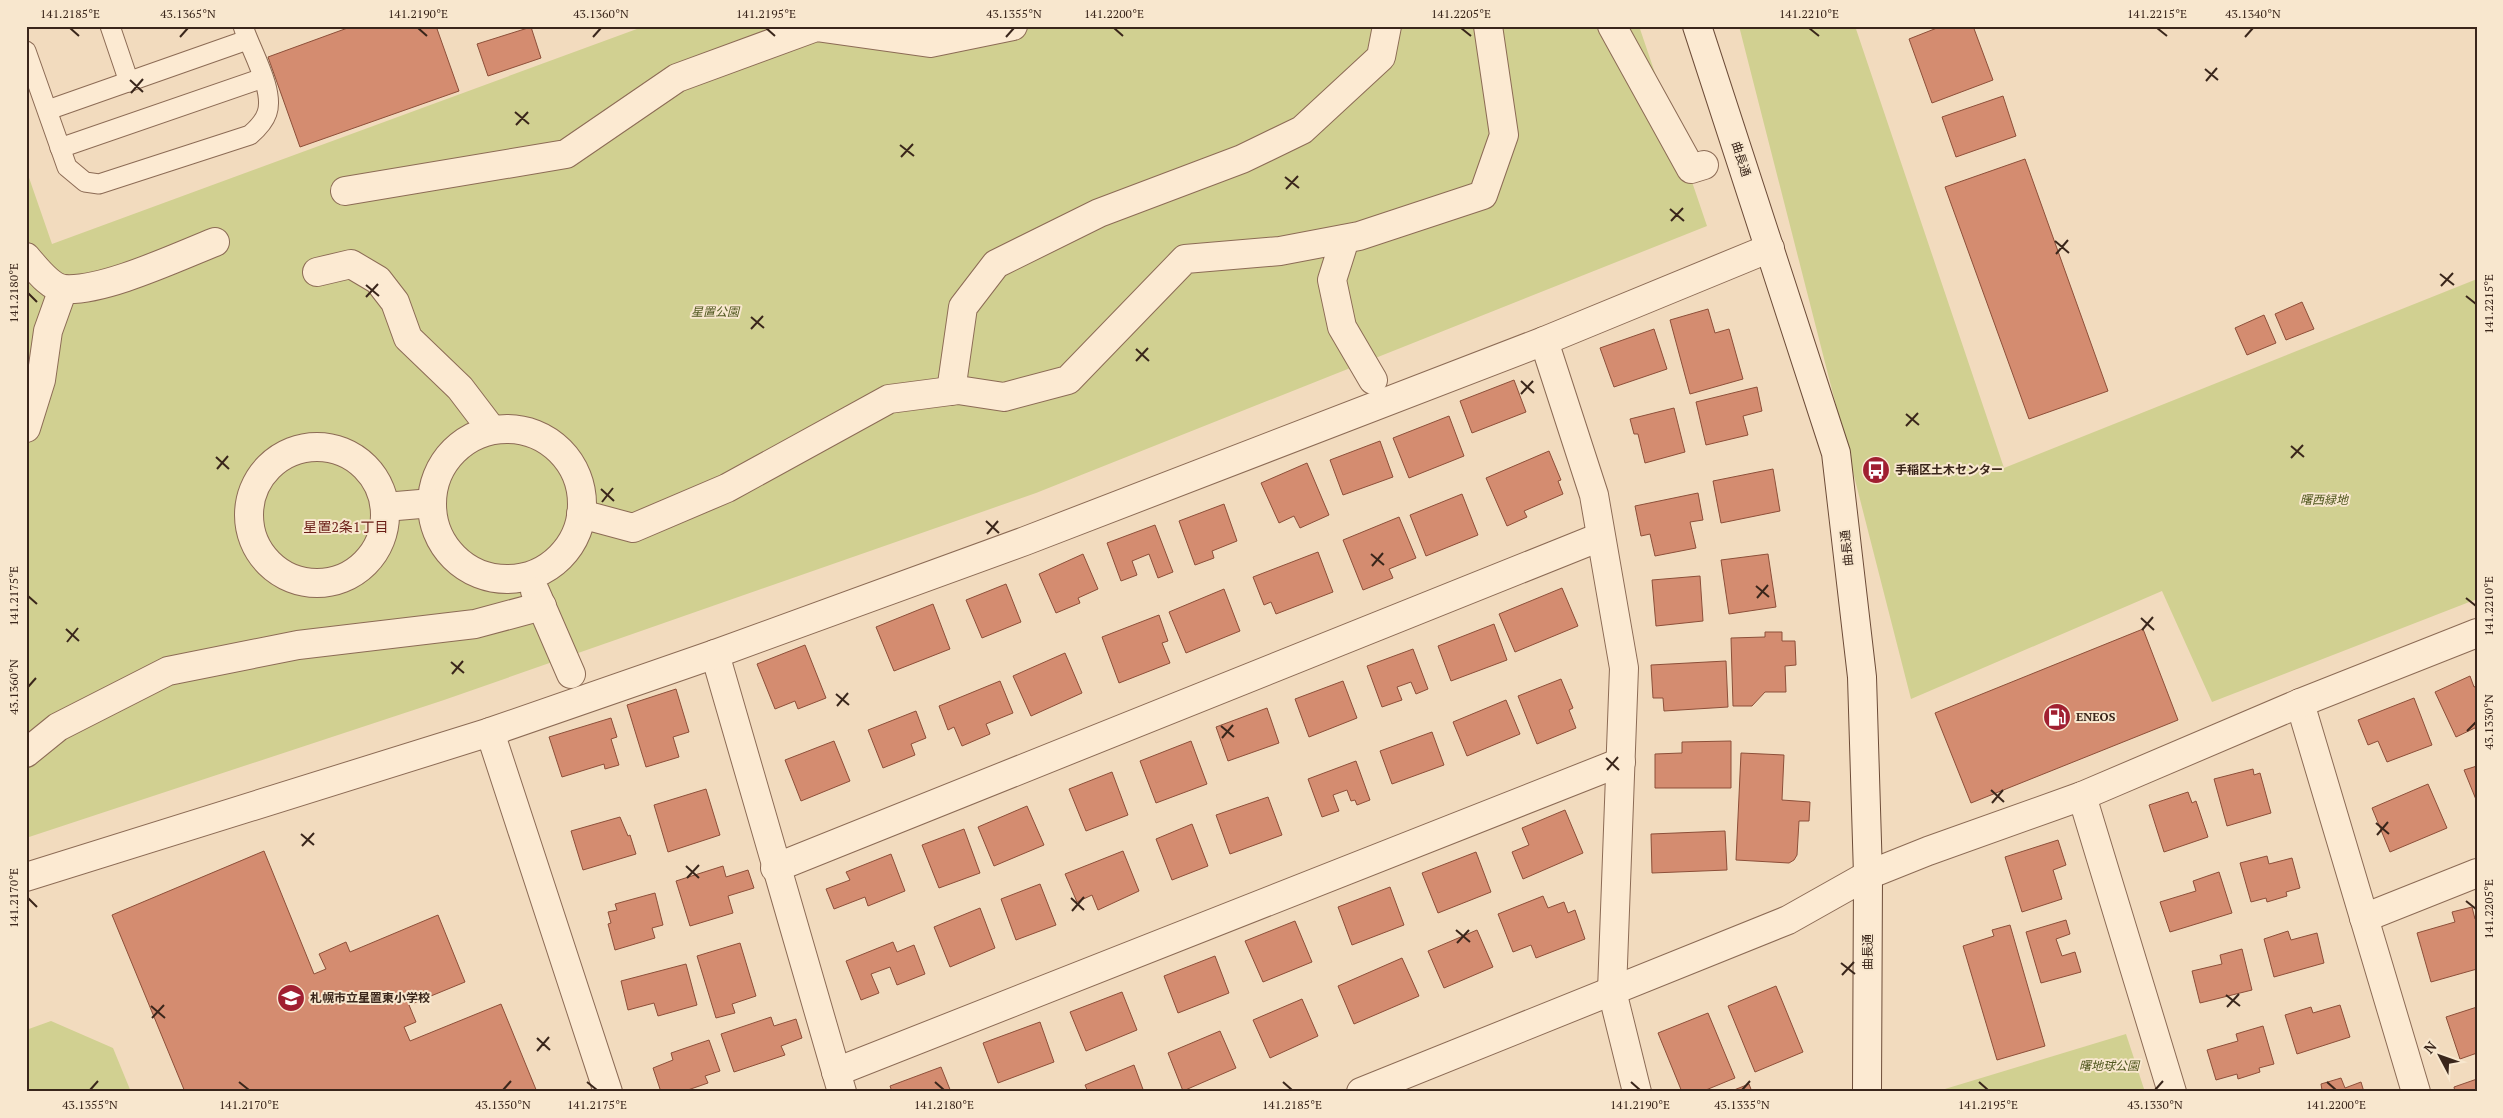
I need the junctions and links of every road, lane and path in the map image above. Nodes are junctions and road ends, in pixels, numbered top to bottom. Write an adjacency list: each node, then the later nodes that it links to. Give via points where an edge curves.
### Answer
1 (110, 26): 10 (lane)
2 (1013, 26): 14 (street, via 930,42 816,27 677,78 566,154)
3 (1387, 26): 23 (street, via 1380,57 1302,130 1242,159 1099,213 996,264 963,307)
4 (1488, 26): 15 (street, via 1504,135 1483,195)
5 (1612, 26): 13 (street, via 1691,169)
6 (1697, 26): 17 (street, 曲長通)
7 (245, 33): 9 (lane); 10 (lane)
8 (26, 51): 11 (lane)
9 (263, 78): 12 (lane); 12 (lane, via 268,112 250,135 99,184 77,177 67,167)
10 (129, 82): 11 (lane)
11 (48, 110): 12 (lane)
12 (60, 148)
13 (1704, 165)
14 (345, 191)
15 (1346, 239): 22 (street, via 1332,280 1342,326); 23 (street, via 1280,251 1184,259 1068,380 1004,397)
16 (214, 242): 20 (street, via 103,284)
17 (1770, 248): 21 (street); 42 (street, 曲長通, via 1836,453 1862,677)
18 (26, 257): 20 (street, via 47,280)
19 (317, 272): 25 (street, via 351,264 378,280 395,302 408,338 460,388)
20 (63, 289): 24 (street, via 48,331 41,380)
21 (1544, 341): 29 (street, via 1594,495); 33 (street, via 1024,541)
22 (1373, 380)
23 (950, 391): 28 (street, via 889,399 727,488 633,528)
24 (26, 428)
25 (492, 430): 26 (street, via 468,439 449,456 437,478); 28 (street, via 517,429 541,436 561,451 576,472 582,496)
26 (432, 503): 27 (street); 30 (street, via 435,526 446,547 462,564 482,575 505,579)
27 (385, 507): 27 (street, via 384,530 376,551 361,568 341,579 319,584 297,581 276,571 257,548 248,512 253,490 265,470 283,456 304,448 326,448 348,454 366,467 379,486)
28 (581, 514): 30 (street, via 570,546 552,564)
29 (1600, 537): 38 (street, via 1624,668); 40 (street)
30 (529, 576): 31 (street)
31 (542, 606): 34 (street); 37 (street, via 475,624 298,645 168,671 58,727)
32 (2477, 633): 35 (street)
33 (715, 654): 36 (street); 40 (street)
34 (571, 674)
35 (2300, 703): 39 (street); 44 (street)
36 (490, 732): 43 (street); 47 (street)
37 (26, 753)
38 (1621, 762): 45 (street); 46 (street)
39 (2082, 796): 42 (street, via 1928,850); 51 (street)
40 (776, 868): 46 (street)
41 (2477, 873): 44 (street)
42 (1868, 875): 45 (street, via 1788,920); 50 (street, 曲長通)
43 (26, 876)
44 (2364, 918): 52 (street)
45 (1612, 991): 48 (street); 49 (street)
46 (839, 1082)
47 (608, 1092)
48 (1361, 1092)
49 (1637, 1092)
50 (1867, 1092)
51 (2172, 1092)
52 (2416, 1092)

